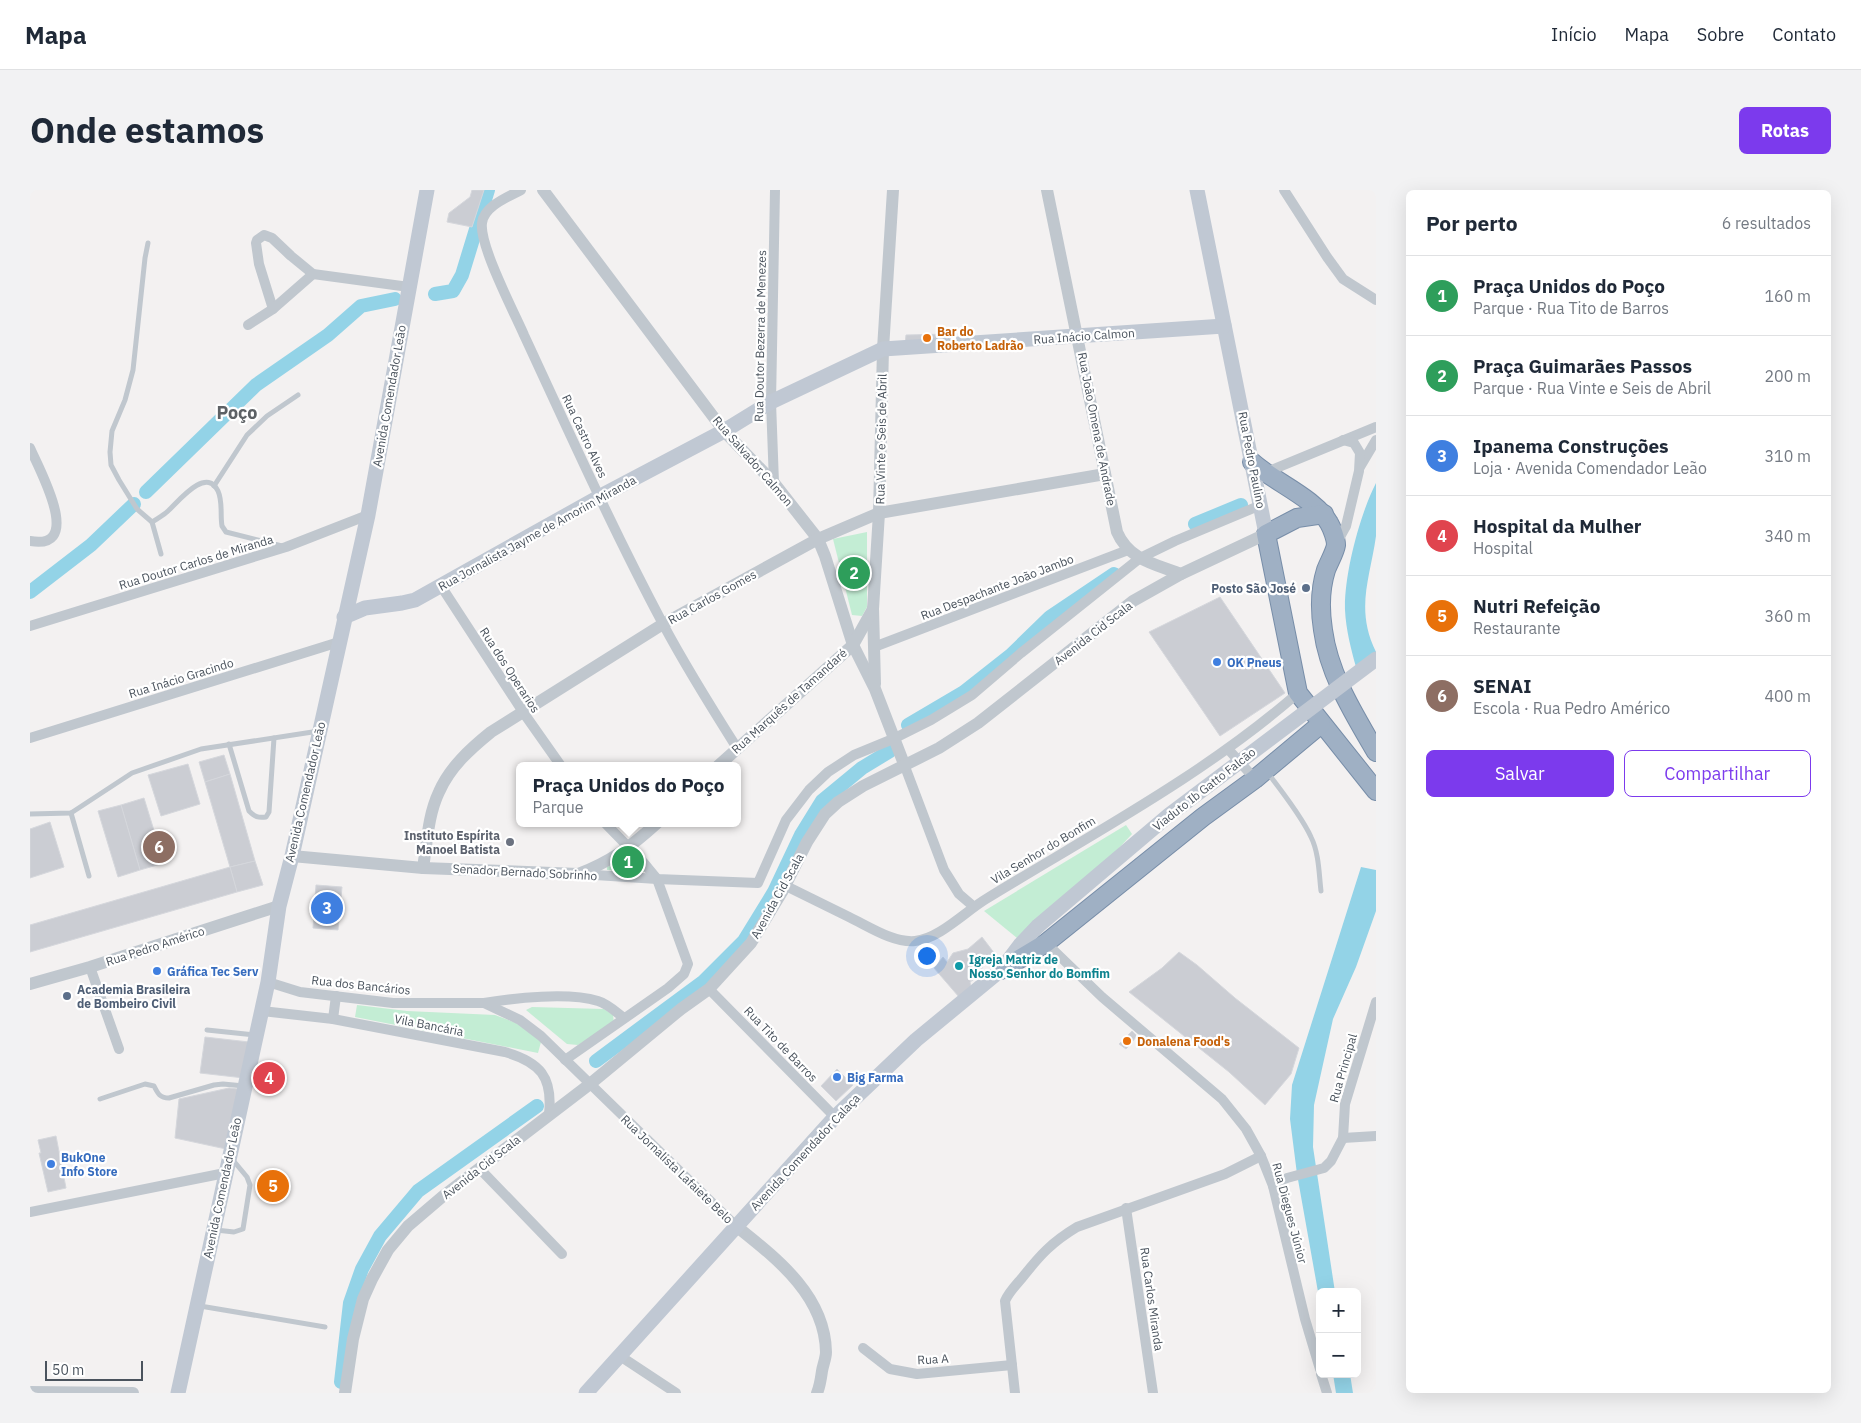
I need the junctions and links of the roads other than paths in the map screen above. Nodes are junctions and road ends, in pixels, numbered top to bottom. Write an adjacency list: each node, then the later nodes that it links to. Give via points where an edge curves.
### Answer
1 (427, 190): 11 (main road, Avenida Comendador Leão)
2 (521, 190): 30 (street, Rua Castro Alves, via 484,215 482,232 492,263)
3 (543, 190): 21 (street, Rua Salvador Calmon)
4 (775, 190): 19 (street, Rua Doutor Bezerra de Menezes)
5 (893, 190): 17 (street, Rua Vinte e Seis de Abril)
6 (1047, 190): 16 (street, Rua João Omena de Andrade)
7 (1197, 190): 15 (main road, Rua Pedro Paulino)
8 (1284, 190): 12 (street, via 1343,279)
9 (148, 243): 35 (lane, via 133,370 112,432 110,452 111,465 119,480 137,509)
10 (314, 274): 11 (street); 13 (street); 13 (street, via 272,238 259,237 256,252)
11 (409, 287): 34 (main road, Avenida Comendador Leão)
12 (1376, 300)
13 (274, 309): 14 (street)
14 (248, 325)
15 (1224, 326): 16 (main road, Rua Inácio Calmon); 25 (main road, Rua Pedro Paulino)
16 (1078, 336): 17 (main road, Rua Inácio Calmon); 27 (street, Rua João Omena de Andrade)
17 (883, 349): 19 (main road, Rua Inácio Calmon); 32 (street, Rua Vinte e Seis de Abril)
18 (298, 395): 29 (lane, via 267,416 247,435)
19 (771, 402): 21 (main road, Rua Inácio Calmon); 28 (street, Rua Doutor Bezerra de Menezes)
20 (1376, 427): 22 (street)
21 (724, 431): 28 (street, Rua Salvador Calmon); 30 (main road, Rua Jornalista Jayme de Amorim Miranda)
22 (1343, 440): 25 (street); 26 (street, via 1354,443 1360,453)
23 (1376, 440): 26 (street)
24 (30, 448): 38 (street, via 52,499 58,527 48,540)
25 (1258, 467): 31 (main road, Rua Pedro Paulino); 33 (highway)
26 (1359, 470): 39 (street, via 1346,526)
27 (1105, 474): 32 (street, Rua Carlos Gomes); 41 (street, Rua João Omena de Andrade, via 1117,532)
28 (774, 483): 37 (street, Rua Salvador Calmon)
29 (214, 486): 35 (lane, via 199,484 188,490); 40 (lane, via 222,505 222,526 226,532)
30 (600, 497): 45 (main road, Rua Jornalista Jayme de Amorim Miranda); 48 (street, Rua Castro Alves)
31 (1261, 505): 36 (main road, Rua Pedro Paulino); 43 (street, Avenida Cid Scala)
32 (879, 513): 37 (street, Rua Carlos Gomes); 46 (street, Rua Vinte e Seis de Abril)
33 (1324, 514): 36 (highway, via 1297,518); 39 (highway)
34 (368, 515): 40 (street, Rua Doutor Carlos de Miranda); 47 (main road, Avenida Comendador Leão)
35 (152, 522): 42 (lane)
36 (1266, 534): 44 (street, Avenida Cid Scala); 55 (highway, Rua Pedro Paulino)
37 (818, 539): 48 (street, Rua Carlos Gomes); 51 (street, Rua Salvador Calmon)
38 (30, 541)
39 (1336, 545): 65 (highway, via 1326,571 1321,600 1323,631 1331,664 1347,702)
40 (286, 547): 49 (street, Rua Doutor Carlos de Miranda)
41 (1128, 550): 43 (street, Rua João Omena de Andrade); 52 (street, Rua Despachante João Jambo)
42 (161, 554)
43 (1140, 558): 44 (street, Rua João Omena de Andrade); 61 (street, Avenida Cid Scala, via 972,695)
44 (1181, 574): 68 (street, Avenida Cid Scala, via 1133,602 978,723 939,748)
45 (441, 586): 47 (main road, Rua Jornalista Jayme de Amorim Miranda, via 415,600 365,608); 56 (street, Rua dos Operarios)
46 (873, 609): 51 (street, Rua Marquês de Tamandaré); 52 (street, Rua Vinte e Seis de Abril)
47 (344, 617): 50 (main road, Avenida Comendador Leão)
48 (663, 624): 56 (street, Rua Carlos Gomes); 63 (street, Rua Castro Alves)
49 (30, 626)
50 (338, 642): 58 (main road, Avenida Comendador Leão); 59 (street, Rua Inácio Gracindo)
51 (854, 644): 54 (street, Rua Salvador Calmon); 63 (street, Rua Marquês de Tamandaré)
52 (874, 647): 54 (street, Rua Vinte e Seis de Abril)
53 (1376, 659): 86 (main road, Viaduto Ib Gatto Falcão, bridge, via 1169,815)
54 (875, 689): 61 (street, Rua Salvador Calmon)
55 (1298, 693): 57 (highway, Rua Pedro Paulino); 64 (street, Vila Senhor do Bonfim)
56 (522, 712): 66 (street, Rua dos Operarios); 77 (street, Rua Carlos Gomes, via 474,746 446,778 432,814)
57 (1321, 724): 69 (highway); 70 (highway, Rua Pedro Paulino)
58 (319, 731): 60 (lane); 76 (main road, Avenida Comendador Leão)
59 (30, 738)
60 (274, 738): 62 (lane); 62 (lane, via 268,812 266,817 260,818 249,812)
61 (893, 739): 68 (street, Rua Salvador Calmon); 81 (street, Avenida Cid Scala, via 854,755 808,790 786,820)
62 (229, 744): 71 (lane, via 201,749 132,772)
63 (736, 748): 67 (street, Rua Marquês de Tamandaré)
64 (1228, 749): 69 (street); 85 (street, Vila Senhor do Bonfim)
65 (1376, 752)
66 (558, 762)
67 (722, 762)
68 (904, 764): 82 (street, Avenida Cid Scala, via 863,786 824,814); 85 (street, via 944,870 959,894)
69 (1260, 774): 83 (lane, via 1280,788 1312,838); 87 (highway)
70 (1376, 791)
71 (71, 813): 72 (lane); 79 (lane)
72 (30, 814)
73 (609, 827): 75 (street)
74 (653, 827): 75 (street)
75 (630, 848): 78 (street, via 596,868); 80 (street)
76 (292, 856): 77 (street, Senador Bernado Sobrinho); 84 (main road, Avenida Comendador Leão)
77 (422, 868): 78 (street, Senador Bernado Sobrinho)
78 (578, 874): 80 (street, Senador Bernado Sobrinho)
79 (90, 876)
80 (658, 879): 81 (street, Senador Bernado Sobrinho); 97 (street, via 688,964 684,974 668,988)
81 (758, 883)
82 (784, 885): 85 (street, Vila Senhor do Bonfim, via 908,942 933,935); 92 (street, Avenida Cid Scala, via 751,943)
83 (1321, 891)
84 (279, 906): 88 (street, Rua Pedro Américo); 90 (main road, Avenida Comendador Leão)
85 (973, 906)
86 (1038, 926): 89 (main road, Avenida Comendador Calaça)
87 (1046, 942): 89 (highway); 111 (street, Rua Diegues Júnior, via 1102,997 1222,1099 1246,1129)
88 (90, 967): 91 (street, Rua Pedro Américo); 101 (street)
89 (1001, 970): 107 (main road, Avenida Comendador Calaça, via 916,1040)
90 (268, 982): 93 (street, Rua dos Bancários, via 300,992); 96 (main road, Avenida Comendador Leão)
91 (30, 984)
92 (709, 989): 103 (street, Avenida Cid Scala); 107 (street, Rua Tito de Barros)
93 (336, 996): 95 (street, Rua dos Bancários, via 392,1003); 98 (street)
94 (1376, 1002): 109 (street, Rua Principal, via 1344,1104)
95 (484, 1003): 97 (street, Rua dos Bancários, via 518,998 583,997 600,1001); 102 (street, Rua dos Bancários, via 532,1028)
96 (262, 1011): 98 (street, Vila Bancária); 100 (main road, Avenida Comendador Leão)
97 (624, 1018): 102 (street)
98 (333, 1019): 106 (street, Vila Bancária, via 522,1057 533,1063 547,1083 551,1101)
99 (207, 1030): 100 (lane)
100 (256, 1035): 104 (main road, Avenida Comendador Leão)
101 (119, 1049)
102 (565, 1060): 103 (street, Rua dos Bancários)
103 (590, 1084): 106 (street, Avenida Cid Scala); 117 (street, Rua Jornalista Lafaiete Belo)
104 (244, 1086): 105 (lane, via 214,1085 164,1098 159,1096 154,1086 145,1084); 110 (main road, Avenida Comendador Leão)
105 (100, 1099)
106 (549, 1114): 112 (street, Avenida Cid Scala)
107 (835, 1117): 117 (main road, Avenida Comendador Calaça)
108 (1376, 1136): 109 (street)
109 (1343, 1138): 114 (street, via 1324,1168 1286,1178)
110 (229, 1155): 113 (main road, Avenida Comendador Leão); 118 (lane, via 248,1177 250,1185 243,1229 234,1232)
111 (1261, 1156): 114 (street, Rua Diegues Júnior); 115 (street, via 1226,1174)
112 (479, 1168): 119 (street); 130 (street, Avenida Cid Scala, via 408,1226 388,1250 363,1299)
113 (225, 1173): 116 (street); 118 (main road, Avenida Comendador Leão)
114 (1273, 1186): 124 (street, Rua Diegues Júnior)
115 (1126, 1208): 125 (street, via 1077,1227 1057,1239 1007,1296 1005,1305); 135 (street, Rua Carlos Miranda)
116 (30, 1212)
117 (741, 1220): 123 (main road, Avenida Comendador Calaça); 133 (street, Rua Jornalista Lafaiete Belo, via 801,1285 814,1305 822,1325 826,1353)
118 (213, 1230): 120 (main road, Avenida Comendador Leão)
119 (562, 1254)
120 (197, 1305): 121 (lane); 129 (main road, Avenida Comendador Leão)
121 (325, 1327)
122 (863, 1348): 125 (street, Rua A, via 890,1369 917,1374)
123 (620, 1356): 131 (main road, Avenida Comendador Calaça); 132 (street)
124 (1316, 1356)
125 (1012, 1365): 134 (street)
126 (1323, 1378): 136 (street)
127 (30, 1392): 128 (street)
128 (133, 1393)
129 (178, 1393)
130 (345, 1393)
131 (586, 1393)
132 (676, 1393)
133 (817, 1393)
134 (1014, 1393)
135 (1153, 1393)
136 (1327, 1393)

